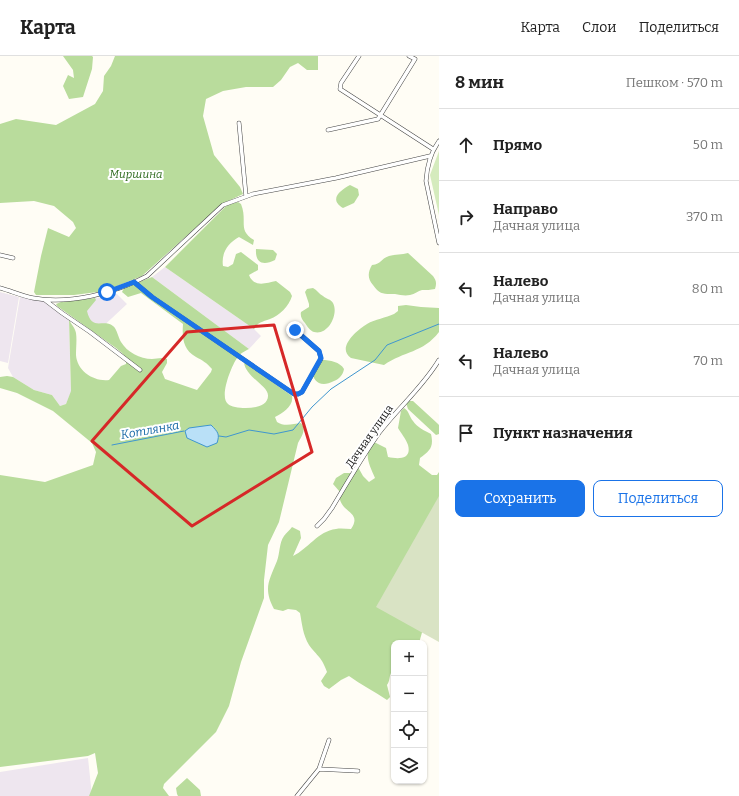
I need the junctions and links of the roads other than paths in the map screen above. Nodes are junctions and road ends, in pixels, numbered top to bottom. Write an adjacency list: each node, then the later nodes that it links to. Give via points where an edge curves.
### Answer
1 (359, 56): 3 (street, via 341,83 340,89)
2 (409, 56): 3 (street, via 415,59)
3 (381, 117): 5 (street); 7 (street)
4 (239, 123): 9 (street)
5 (328, 130)
6 (439, 141): 7 (street)
7 (433, 150): 8 (street)
8 (430, 156): 9 (street); 10 (street, via 426,181)
9 (246, 196): 13 (street, via 224,205 147,276)
10 (439, 243)
11 (0, 255): 12 (street)
12 (13, 258)
13 (134, 282): 15 (street, via 87,298); 16 (street, via 294,394 298,394 302,392 321,358 319,351)
14 (0, 288): 15 (street)
15 (44, 299): 18 (street)
16 (295, 330)
17 (439, 360): 19 (street, Дачная улица, via 428,378 379,433 332,508)
18 (140, 370)
19 (317, 526)
20 (329, 740): 21 (street)
21 (320, 769): 22 (street); 23 (street)
22 (358, 771)
23 (297, 796)

